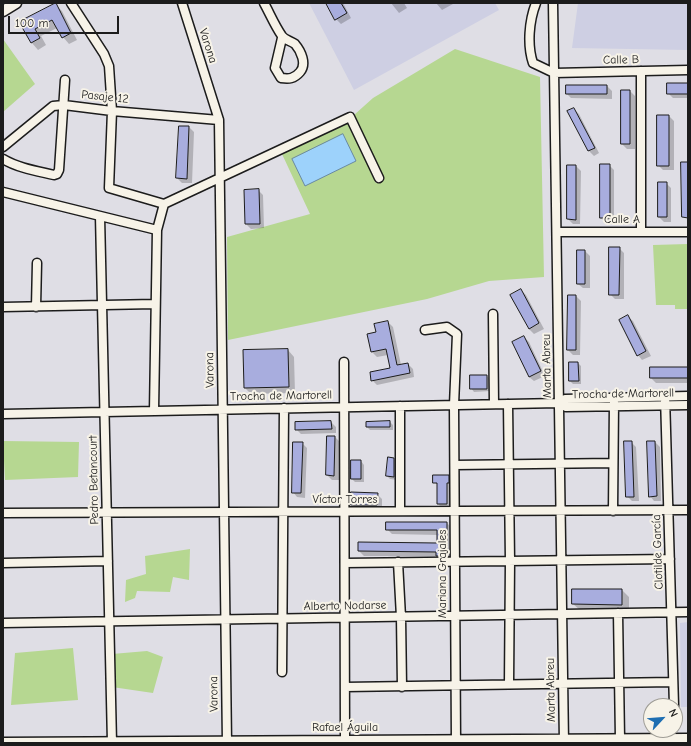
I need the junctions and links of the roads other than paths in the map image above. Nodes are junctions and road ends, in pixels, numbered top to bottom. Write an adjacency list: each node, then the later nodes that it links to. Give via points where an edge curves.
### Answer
1 (16, 3): 7 (main road)
2 (71, 3): 14 (street, via 109,66)
3 (182, 3): 15 (street, Varona)
4 (264, 3): 8 (street)
5 (536, 3): 11 (street, via 532,13 529,52 533,62)
6 (553, 3): 11 (street, Marta Abreu)
7 (3, 11)
8 (282, 38): 8 (street, via 294,44 302,54 304,64 302,70 290,79 281,78 274,68)
9 (688, 70): 10 (street, Calle B)
10 (642, 72): 11 (street, Calle B); 25 (street)
11 (554, 73): 24 (street, Marta Abreu)
12 (66, 80): 13 (street)
13 (64, 105): 14 (street, Pasaje 12); 16 (street, Pasaje 12, via 53,106); 17 (street, via 57,174 26,168)
14 (112, 111): 15 (street, Pasaje 12); 21 (street, via 109,188)
15 (219, 120): 19 (street, Varona)
16 (3, 147)
17 (3, 159)
18 (379, 178): 19 (street, via 350,117)
19 (220, 179): 21 (street); 48 (street, Varona)
20 (3, 192): 22 (street)
21 (164, 204): 23 (street)
22 (100, 216): 23 (street); 29 (street, Pedro Betancourt)
23 (157, 230): 28 (street)
24 (557, 232): 25 (street, Calle A); 38 (street, Marta Abreu)
25 (641, 232): 26 (street, Calle A)
26 (688, 232)
27 (37, 263): 31 (street)
28 (155, 304): 29 (street); 49 (street)
29 (102, 305): 31 (street); 50 (street, Pedro Betancourt)
30 (3, 307): 31 (street)
31 (36, 307)
32 (493, 314): 39 (street)
33 (425, 330): 41 (street, Mariana Grajales, via 447,327 457,334)
34 (344, 362): 46 (street)
35 (665, 396): 36 (street, Trocha de Martorell); 37 (street, Trocha de Martorell); 45 (street, Clotilde García)
36 (688, 396)
37 (614, 398): 38 (street, Trocha de Martorell, via 565,399); 44 (street)
38 (559, 403): 40 (street, Trocha de Martorell); 44 (street, Trocha de Martorell, via 566,407); 52 (street, Marta Abreu)
39 (494, 404): 40 (street, Trocha de Martorell); 41 (street, Trocha de Martorell)
40 (508, 404): 55 (street)
41 (454, 405): 43 (street, Trocha de Martorell); 54 (street, Mariana Grajales)
42 (688, 405): 45 (street, Trocha de Martorell)
43 (400, 406): 46 (street, Trocha de Martorell); 58 (street)
44 (614, 406): 45 (street, Trocha de Martorell); 53 (street)
45 (666, 406): 56 (street, Clotilde García)
46 (344, 407): 47 (street, Trocha de Martorell); 65 (street)
47 (284, 408): 48 (street, Trocha de Martorell); 64 (street)
48 (222, 410): 49 (street, Trocha de Martorell); 63 (street, Varona)
49 (154, 411): 50 (street, Trocha de Martorell)
50 (104, 412): 51 (street, Trocha de Martorell); 67 (street, Pedro Betancourt)
51 (3, 414)
52 (560, 463): 53 (street); 55 (street); 61 (street, Marta Abreu)
53 (614, 463): 62 (street)
54 (455, 464): 55 (street); 59 (street, Mariana Grajales)
55 (508, 464): 60 (street)
56 (668, 510): 57 (street, Víctor Torres); 62 (street, Víctor Torres); 68 (street, Clotilde García)
57 (688, 510)
58 (400, 511): 59 (street, Víctor Torres); 65 (street, Víctor Torres)
59 (455, 511): 60 (street, Víctor Torres); 73 (street, Mariana Grajales)
60 (510, 511): 61 (street, Víctor Torres); 70 (street)
61 (561, 511): 62 (street, Víctor Torres); 71 (street, Marta Abreu)
62 (613, 511)
63 (224, 512): 64 (street, Víctor Torres); 67 (street, Víctor Torres); 85 (street, Varona)
64 (283, 512): 65 (street, Víctor Torres); 84 (street)
65 (344, 512): 75 (street)
66 (3, 513): 67 (street, Víctor Torres)
67 (107, 513): 69 (street, Pedro Betancourt)
68 (670, 559): 71 (street); 76 (street, Clotilde García)
69 (108, 561): 74 (street); 86 (street, Pedro Betancourt)
70 (510, 561): 71 (street); 73 (street); 80 (street)
71 (561, 561): 79 (street, Marta Abreu)
72 (398, 562): 73 (street); 75 (street); 82 (street)
73 (455, 562): 81 (street, Mariana Grajales)
74 (3, 563)
75 (345, 563): 83 (street)
76 (671, 612): 77 (street, Alberto Nodarse); 78 (street, Alberto Nodarse); 89 (street, Clotilde García)
77 (688, 612)
78 (618, 613): 79 (street, Alberto Nodarse); 90 (street)
79 (562, 614): 80 (street, Alberto Nodarse); 92 (street, Marta Abreu)
80 (509, 615): 81 (street, Alberto Nodarse); 91 (street)
81 (456, 616): 82 (street, Alberto Nodarse); 93 (street, Mariana Grajales)
82 (401, 617): 83 (street, Alberto Nodarse); 95 (street)
83 (345, 618): 84 (street, Alberto Nodarse); 94 (street)
84 (281, 619): 85 (street, Alberto Nodarse); 88 (street)
85 (225, 620): 86 (street, Alberto Nodarse); 103 (street, Varona)
86 (109, 622): 87 (street, Alberto Nodarse); 102 (street, Pedro Betancourt)
87 (3, 623)
88 (282, 672)
89 (673, 682): 90 (street); 96 (street, Clotilde García)
90 (619, 683): 92 (street); 98 (street)
91 (509, 684): 92 (street); 93 (street)
92 (563, 684): 100 (street, Marta Abreu)
93 (456, 685): 95 (street); 99 (street, Mariana Grajales)
94 (345, 687): 95 (street); 104 (street)
95 (402, 687)
96 (674, 698)
97 (648, 738): 98 (street, Rafael Águila)
98 (620, 739): 100 (street, Rafael Águila)
99 (456, 741): 100 (street, Rafael Águila); 104 (street, Rafael Águila)
100 (564, 741)
101 (3, 742): 102 (street, Rafael Águila)
102 (112, 742): 103 (street, Rafael Águila)
103 (227, 742): 104 (street, Rafael Águila)
104 (345, 742)

